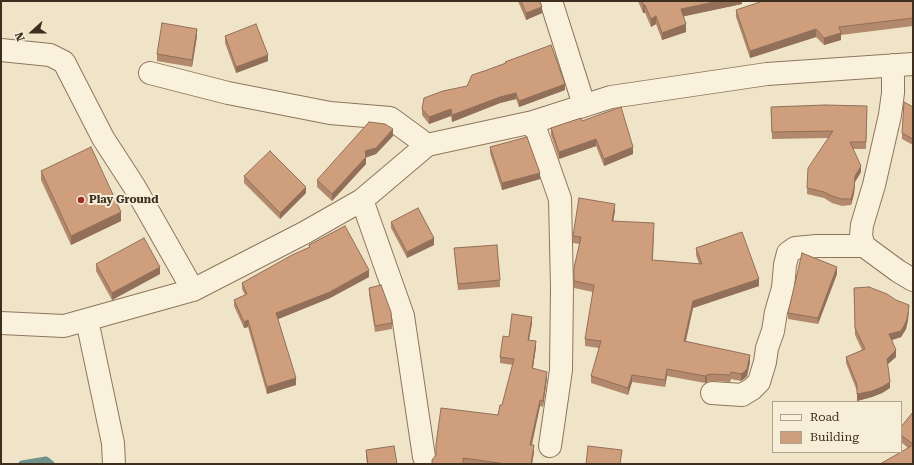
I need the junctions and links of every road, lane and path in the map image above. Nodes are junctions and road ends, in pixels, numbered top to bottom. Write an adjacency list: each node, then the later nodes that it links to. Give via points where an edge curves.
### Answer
1 (551, 1): 5 (street)
2 (1, 50): 11 (street, via 50,55 64,62 103,138 134,186)
3 (903, 65): 5 (street, via 767,74 611,97); 9 (street, via 893,93 874,185 862,225 860,236)
4 (150, 73): 7 (street, via 228,93 330,113 390,118)
5 (584, 105): 6 (street)
6 (533, 122): 7 (street); 15 (street, via 560,199 561,370)
7 (427, 145): 8 (street)
8 (362, 200): 11 (street); 16 (street, via 403,316)
9 (864, 246): 10 (street); 14 (street, via 795,248 788,253 783,288 759,382 742,395)
10 (913, 280)
11 (193, 290): 12 (street)
12 (86, 320): 13 (street, via 64,326); 17 (street, via 113,443)
13 (1, 323)
14 (712, 393)
15 (550, 446)
16 (424, 457)
17 (114, 464)

